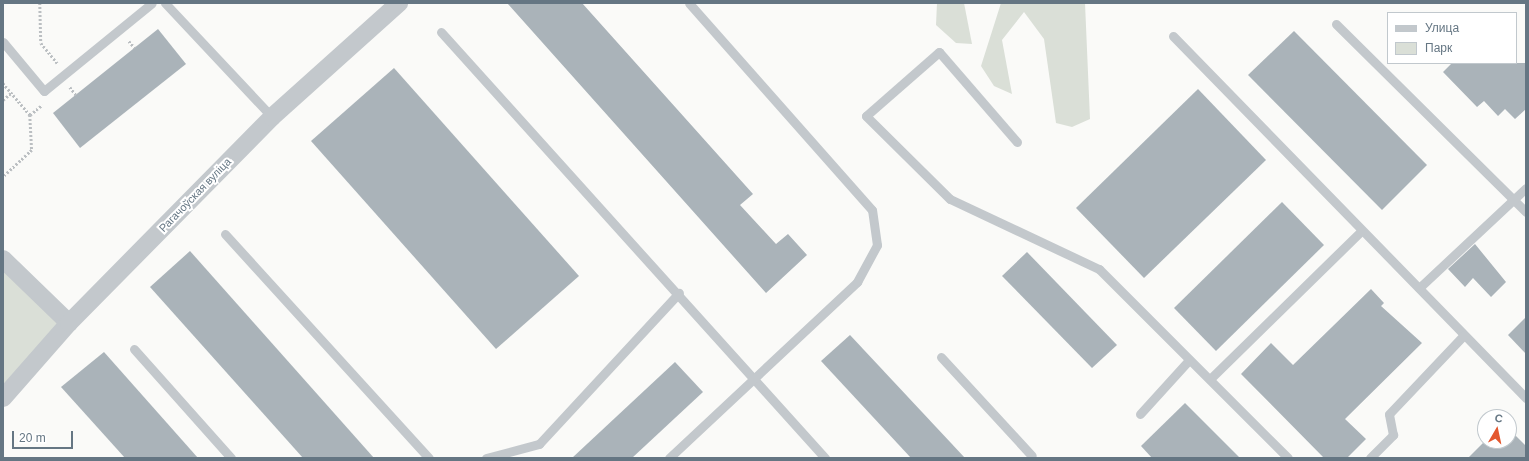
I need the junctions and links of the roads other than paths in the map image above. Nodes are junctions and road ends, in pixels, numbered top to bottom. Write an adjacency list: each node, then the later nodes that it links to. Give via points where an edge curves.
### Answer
1 (152, 3): 8 (lane, via 44,91)
2 (165, 3): 9 (lane)
3 (399, 3): 9 (street, Рагачоўская вуліца)
4 (689, 3): 24 (lane, via 872,210 877,245 857,282)
5 (1336, 24): 12 (lane)
6 (441, 32): 18 (lane)
7 (1173, 36): 14 (lane, via 1321,184 1333,204)
8 (3, 42)
9 (272, 117): 19 (street, Рагачоўская вуліца)
10 (1017, 142): 23 (lane, via 939,52 866,116 950,199 1099,268)
11 (1526, 188): 12 (lane)
12 (1515, 202): 13 (lane); 17 (lane)
13 (1526, 212)
14 (1361, 231): 17 (lane); 25 (lane)
15 (225, 234): 31 (lane)
16 (3, 259): 19 (street)
17 (1419, 288): 20 (lane)
18 (679, 293): 24 (lane); 32 (lane, via 539,444)
19 (69, 323): 26 (street, Рагачоўская вуліца)
20 (1464, 335): 27 (lane); 36 (lane, via 1389,414 1393,435)
21 (134, 348): 30 (lane)
22 (941, 357): 29 (lane)
23 (1189, 360): 25 (lane); 28 (lane)
24 (753, 375): 33 (lane); 34 (lane)
25 (1210, 379): 35 (lane)
26 (3, 398)
27 (1526, 398)
28 (1140, 414)
29 (1032, 457)
30 (231, 458)
31 (429, 458)
32 (486, 458)
33 (669, 458)
34 (825, 458)
35 (1288, 458)
36 (1370, 458)

